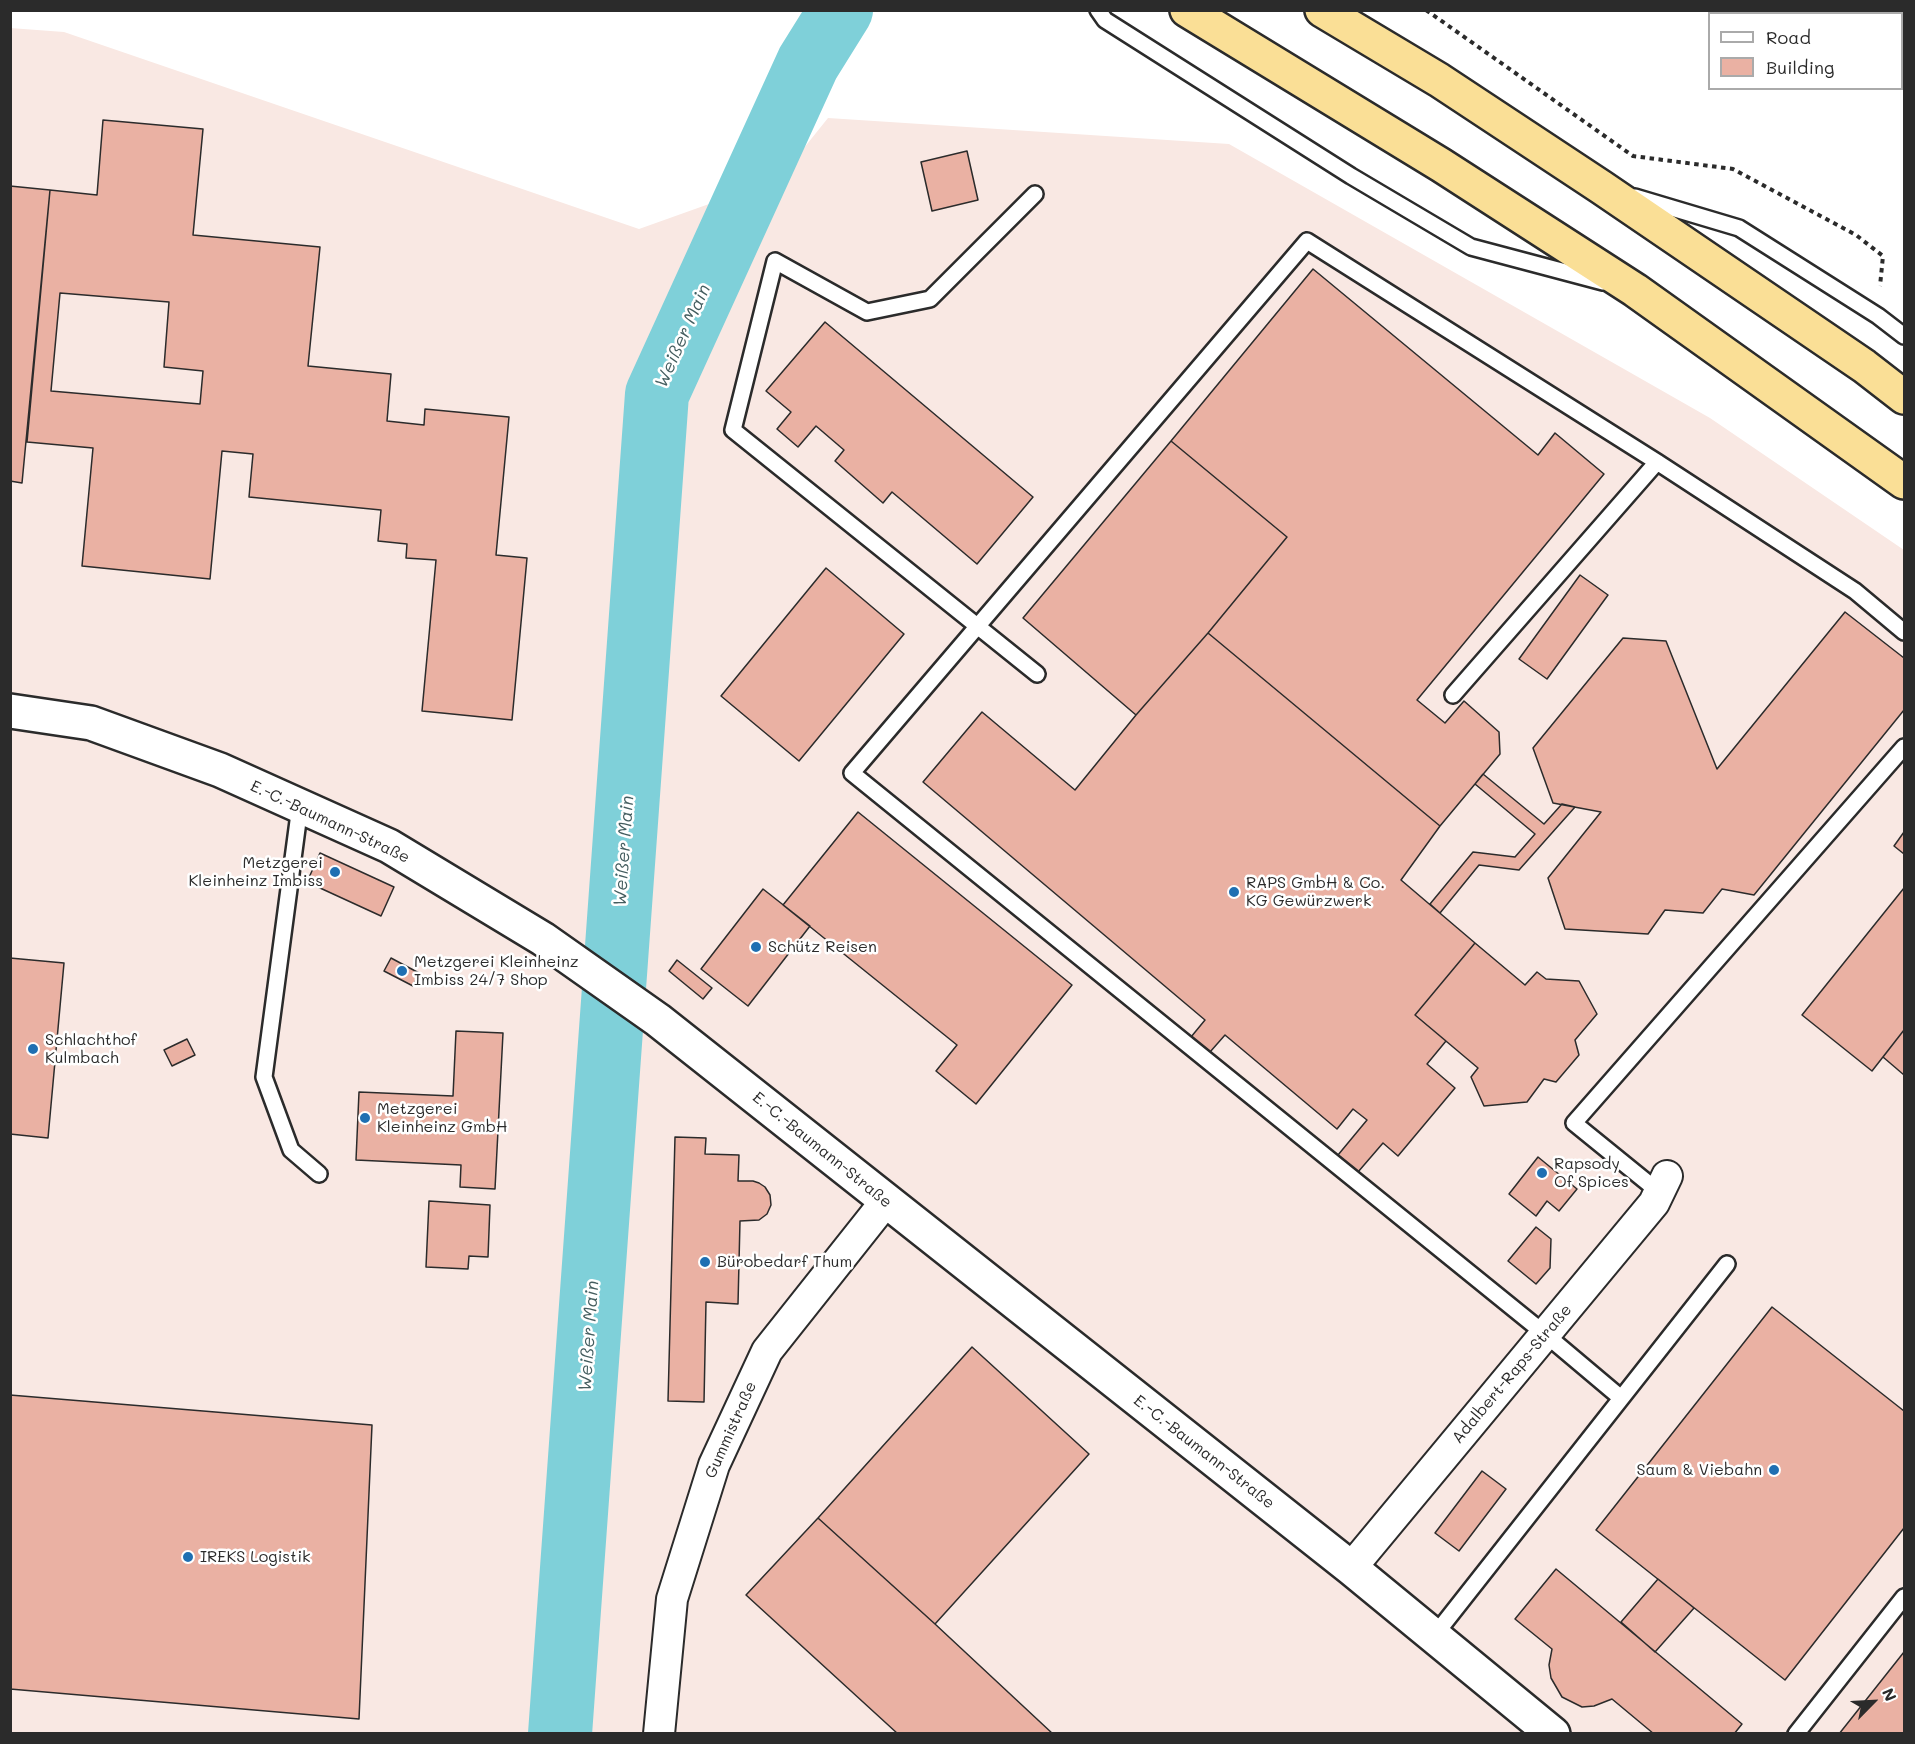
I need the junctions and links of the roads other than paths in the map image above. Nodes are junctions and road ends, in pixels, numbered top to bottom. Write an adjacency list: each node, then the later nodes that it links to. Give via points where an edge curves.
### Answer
1 (1098, 10): 6 (lane, via 1105,20 1351,176 1471,246)
2 (1187, 10): 6 (highway, via 1441,165)
3 (1322, 10): 4 (highway, via 1439,80)
4 (1601, 187): 7 (lane, via 1739,228); 8 (highway)
5 (1035, 194): 11 (lane, via 930,299 867,312 775,261 733,430)
6 (1635, 290): 10 (highway)
7 (1905, 336)
8 (1905, 397)
9 (1657, 462): 11 (lane, via 1307,241); 12 (lane, via 1855,591); 14 (lane)
10 (1905, 482)
11 (977, 626): 13 (lane); 22 (lane, via 852,773)
12 (1905, 632)
13 (1037, 674)
14 (1453, 695)
15 (10, 711): 17 (street, E.-C.-Baumann-Straße, via 91,723 220,770)
16 (1905, 747): 19 (lane, via 1574,1123)
17 (300, 806): 18 (lane, via 264,1077 291,1150); 20 (street, E.-C.-Baumann-Straße, via 389,846 543,939 658,1020)
18 (319, 1174)
19 (1663, 1184): 22 (street, Adalbert-Raps-Straße, via 1654,1203)
20 (886, 1201): 24 (street, E.-C.-Baumann-Straße); 27 (street, Gummistraße, via 767,1351 714,1465 672,1599)
21 (1727, 1263): 23 (lane)
22 (1545, 1334): 23 (lane); 24 (street, Adalbert-Raps-Straße)
23 (1621, 1398): 26 (lane)
24 (1351, 1568): 26 (street, E.-C.-Baumann-Straße)
25 (1905, 1597): 29 (lane)
26 (1434, 1636): 28 (street, E.-C.-Baumann-Straße)
27 (659, 1734)
28 (1553, 1734)
29 (1796, 1734)

